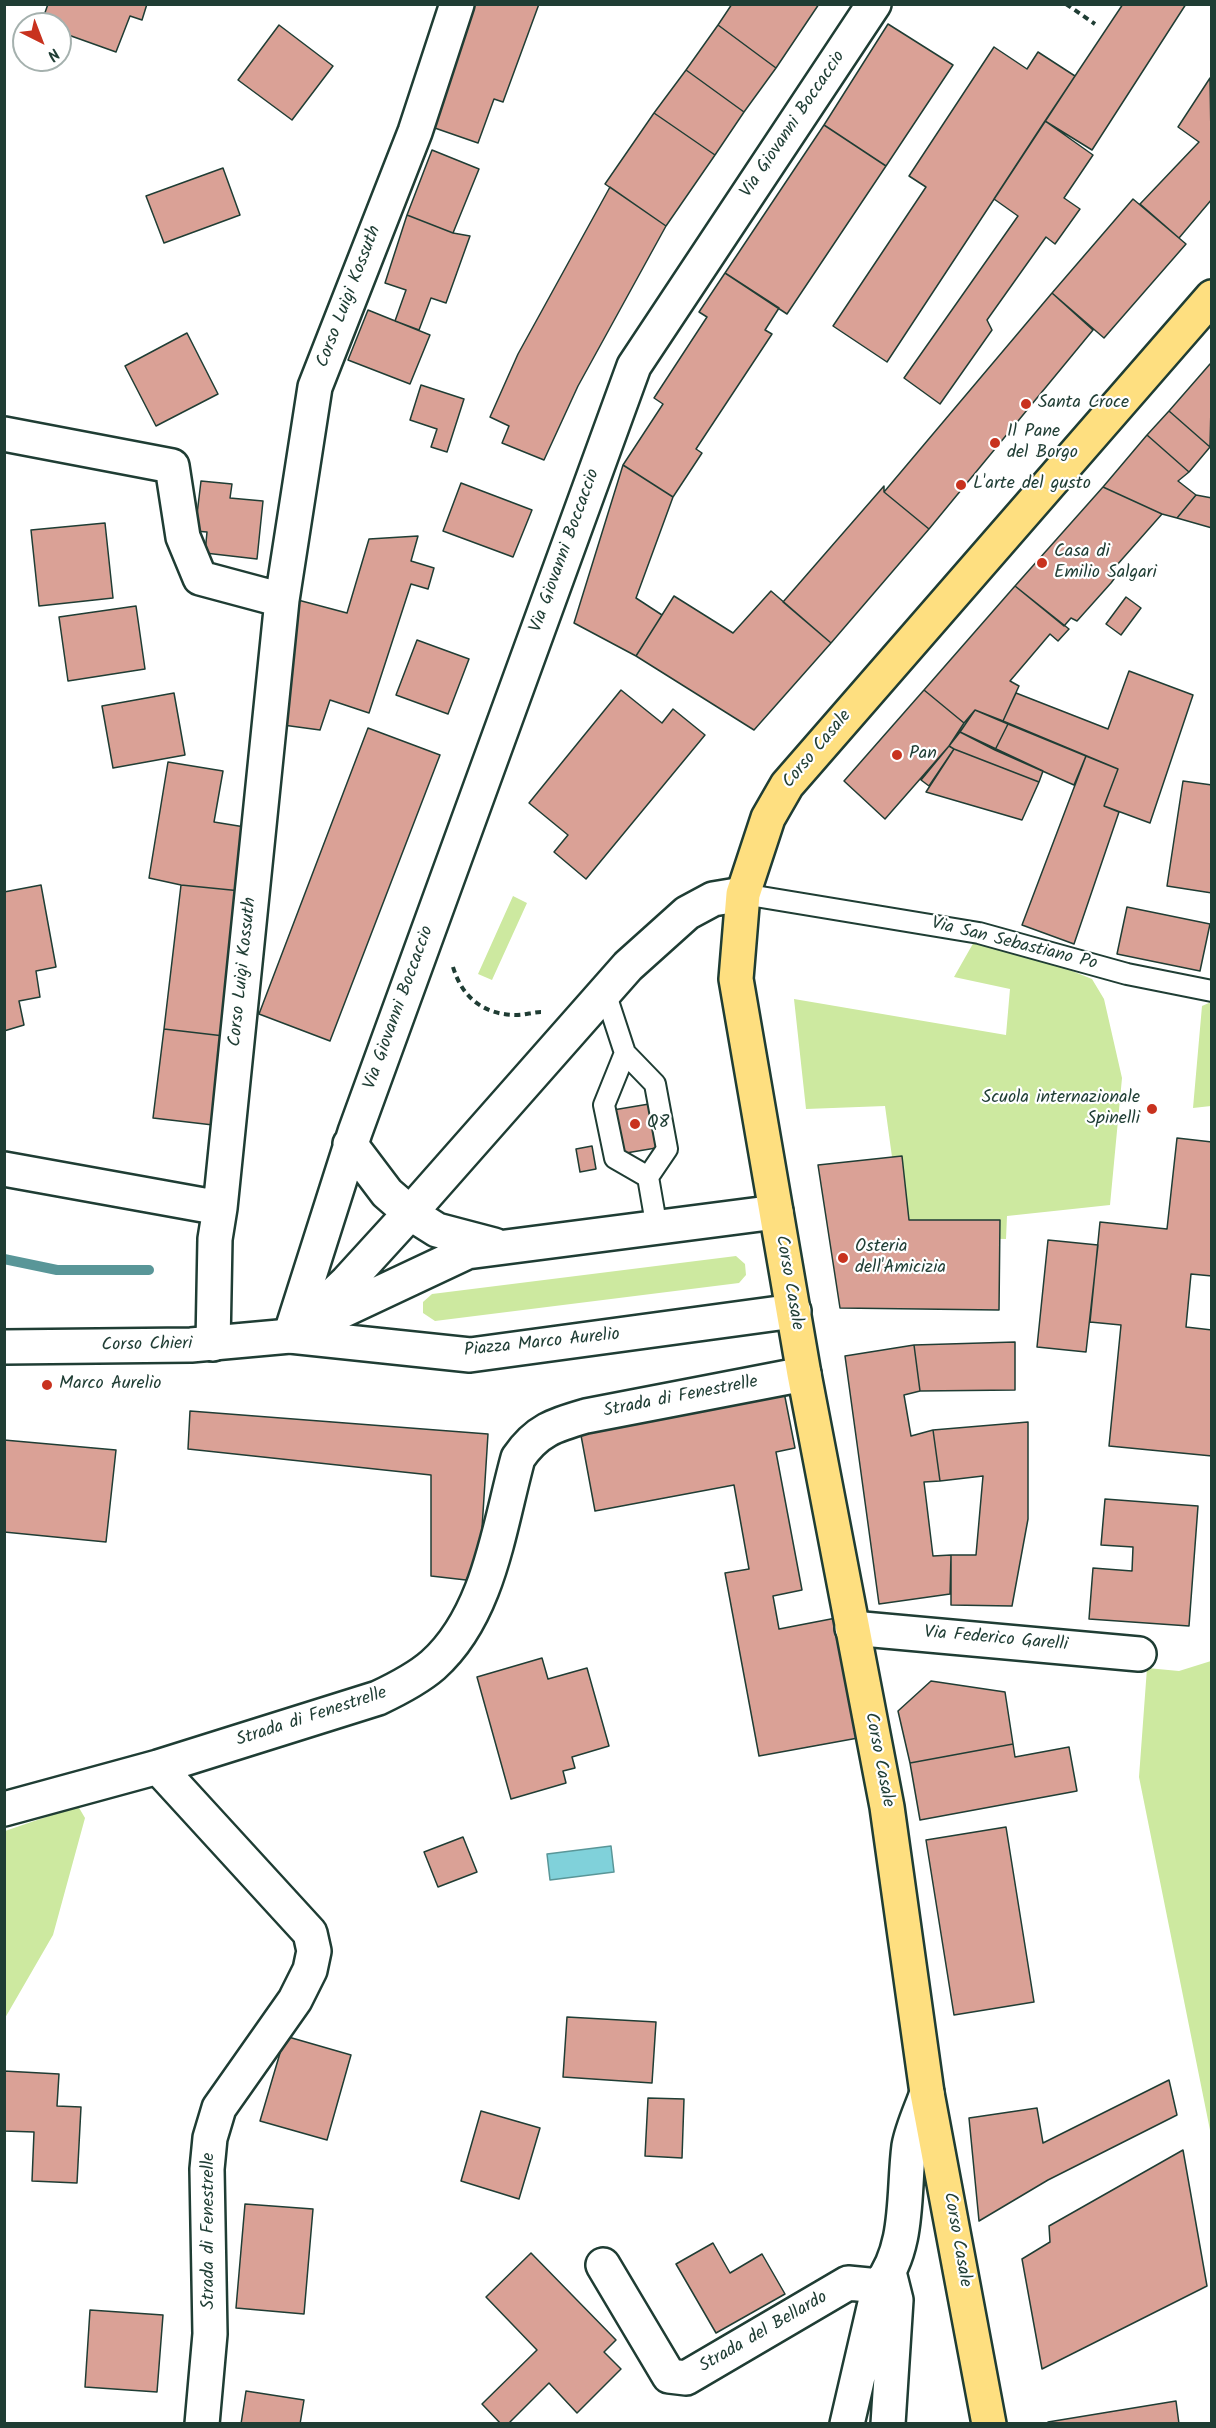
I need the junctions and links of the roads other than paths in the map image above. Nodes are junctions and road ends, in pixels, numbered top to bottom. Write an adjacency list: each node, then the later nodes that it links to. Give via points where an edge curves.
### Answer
1 (458, 4): 5 (street, Corso Luigi Kossuth, via 415,132 315,387)
2 (874, 4): 10 (street, Via Giovanni Boccaccio, via 634,366)
3 (1212, 297): 6 (main road, Corso Casale, via 787,785 768,818)
4 (4, 434): 5 (street, via 172,466 183,537 200,578)
5 (282, 600): 13 (street, Corso Luigi Kossuth)
6 (743, 894): 7 (lane, Via San Sebastiano Po, via 979,933 1127,974); 8 (street, via 713,899 687,913 628,966); 14 (main road, Corso Casale, via 736,980)
7 (1212, 991)
8 (597, 1001): 9 (lane); 15 (street)
9 (625, 1053): 12 (lane, via 655,1084 668,1149); 12 (lane, via 604,1105 615,1158)
10 (350, 1144): 15 (street, via 387,1193); 19 (street, Via Giovanni Boccaccio)
11 (4, 1169): 13 (street)
12 (648, 1177): 16 (lane)
13 (220, 1208): 20 (street, Corso Luigi Kossuth, via 215,1239)
14 (776, 1212): 16 (street); 18 (main road, Corso Casale)
15 (410, 1214): 17 (street, via 437,1230); 19 (street)
16 (657, 1229): 17 (street)
17 (499, 1246): 19 (street, via 466,1252)
18 (794, 1311): 19 (street, Piazza Marco Aurelio, via 470,1355); 22 (main road, Corso Casale)
19 (290, 1336): 20 (street, Corso Chieri)
20 (213, 1344): 21 (street, Corso Chieri)
21 (4, 1347)
22 (804, 1374): 23 (main road, Corso Casale); 25 (street, Strada di Fenestrelle, via 553,1425 530,1441 518,1458 483,1587 457,1637 433,1664 378,1698)
23 (852, 1628): 24 (street, Via Federico Garelli); 27 (main road, Corso Casale, via 887,1807)
24 (1139, 1654)
25 (158, 1767): 26 (street, Strada di Fenestrelle); 30 (street, Strada di Fenestrelle, via 310,1933 314,1951 310,1970 295,2000 219,2108 210,2138 210,2334)
26 (4, 1809)
27 (927, 2093): 29 (street, via 910,2144 903,2227); 33 (main road, Corso Casale)
28 (603, 2265): 29 (street, Strada del Bellardo, via 669,2376 686,2378 848,2283)
29 (884, 2279): 31 (street); 32 (street, via 896,2300)
30 (202, 2424)
31 (848, 2424)
32 (888, 2424)
33 (989, 2424)

